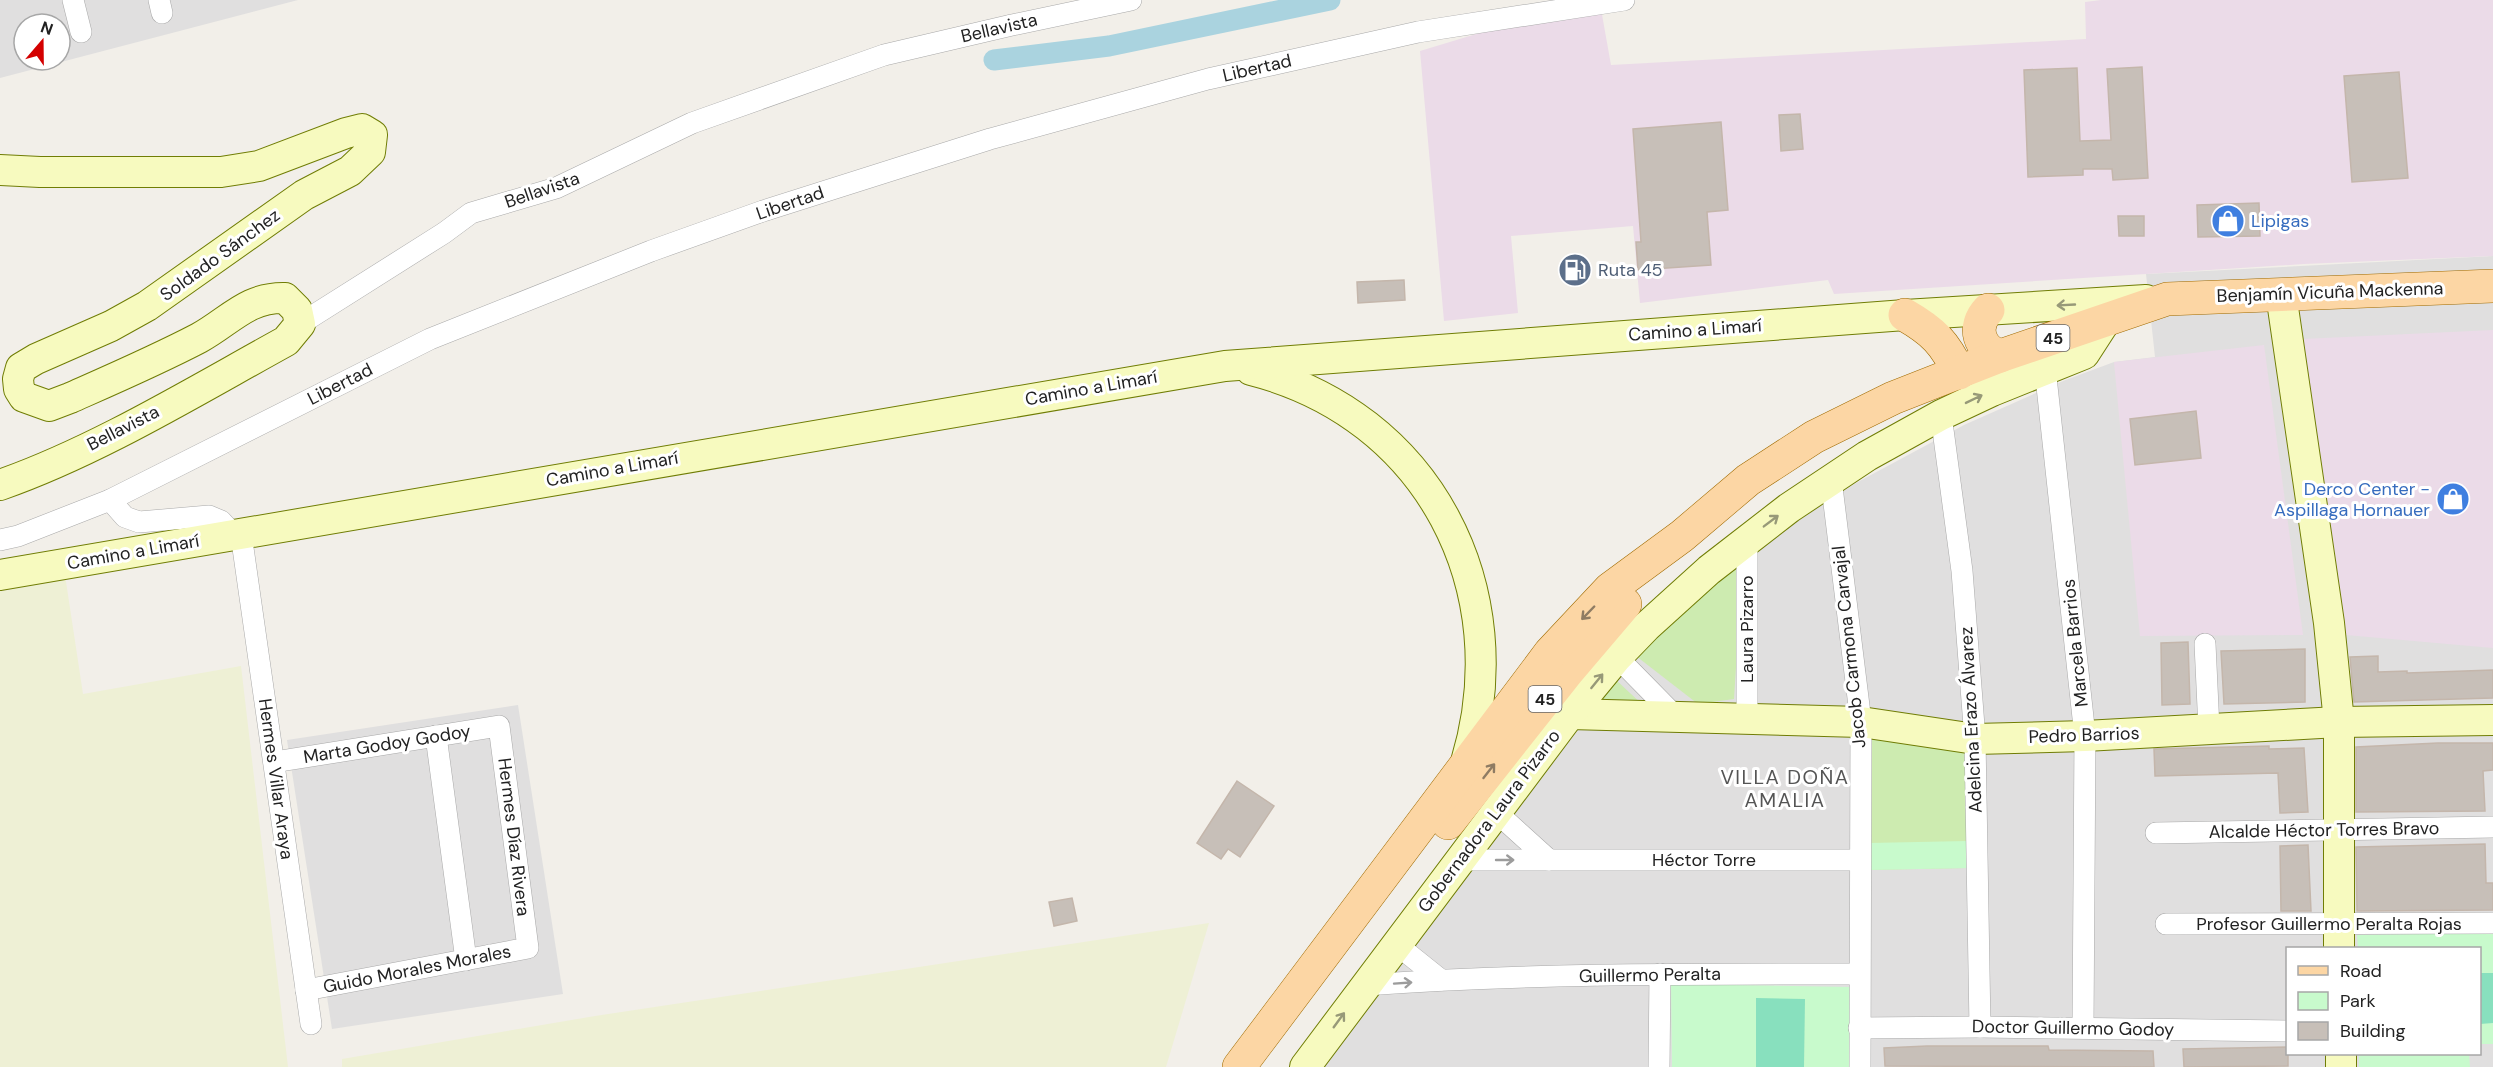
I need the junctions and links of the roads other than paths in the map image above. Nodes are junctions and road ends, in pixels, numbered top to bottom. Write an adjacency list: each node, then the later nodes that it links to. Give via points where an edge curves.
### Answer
1 (73, 0): 4 (street)
2 (1131, 0): 12 (street, Bellavista, via 884,55 692,123 556,188 471,213)
3 (1624, 0): 22 (street, Libertad, via 1418,32 1255,68 990,139 808,196 651,251 430,339)
4 (81, 32)
5 (0, 170): 12 (street, Soldado Sánchez, via 221,172 259,166 362,129 372,135 370,152 350,171 304,195 147,306 28,363 21,368 19,389 24,397 49,406 200,337 250,304 267,298 285,298 297,310)
6 (2493, 286): 7 (main road, Benjamín Vicuña Mackenna)
7 (2281, 294): 8 (main road, Benjamín Vicuña Mackenna); 35 (street, via 2329,623)
8 (2167, 299): 9 (street, Camino a Limarí, one-way to 9); 11 (main road, Gobernadora Laura Pizarro / 45)
9 (1988, 310): 10 (street, Camino a Limarí); 14 (main road, via 1980,321 1979,334 1984,346)
10 (1905, 315): 13 (street, Camino a Limarí); 17 (main road, via 1939,338)
11 (2106, 320): 14 (main road, Gobernadora Laura Pizarro / 45); 16 (street, Gobernadora Laura Pizarro, via 2084,354)
12 (300, 324): 21 (street, Bellavista, via 286,341 143,419)
13 (1338, 356): 15 (street, Camino a Limarí); 18 (street)
14 (2000, 356): 17 (main road, Gobernadora Laura Pizarro / 45)
15 (1225, 366): 18 (street, Camino a Limarí, via 1275,376); 23 (street, Camino a Limarí)
16 (2045, 368): 19 (street, Gobernadora Laura Pizarro, one-way to 16); 39 (street, Marcela Barrios)
17 (1959, 373): 24 (main road, Gobernadora Laura Pizarro / 45, via 1893,398 1814,437 1748,480)
18 (1329, 398): 42 (street, Camino a Limarí, via 1401,457 1438,507 1464,562 1482,652 1478,713)
19 (1941, 415): 20 (street, Gobernadora Laura Pizarro); 40 (street, Adelcina Erazo Álvarez, via 1962,571)
20 (1831, 479): 25 (street, Gobernadora Laura Pizarro, one-way to 20); 34 (street, Jacob Carmona Carvajal)
21 (0, 485)
22 (110, 500): 23 (street, via 125,516 139,522 209,516); 26 (street, Libertad)
23 (237, 534): 27 (street, Camino a Limarí); 41 (street, Hermes Villar Araya)
24 (1682, 536): 42 (main road, Gobernadora Laura Pizarro / 45, one-way to 42, via 1603,597 1550,653); 50 (main road, Gobernadora Laura Pizarro / 45, one-way to 24, via 1568,671)
25 (1747, 539): 29 (street, Gobernadora Laura Pizarro, via 1677,598); 32 (street, Laura Pizarro)
26 (0, 540)
27 (0, 575)
28 (2205, 645): 37 (street)
29 (1617, 657): 30 (street, Gobernadora Laura Pizarro, one-way to 29); 31 (street)
30 (1570, 714): 31 (street, Pedro Barrios); 43 (street, Gobernadora Laura Pizarro)
31 (1677, 718): 32 (street, Pedro Barrios)
32 (1748, 719): 34 (street, Pedro Barrios)
33 (2493, 720): 35 (street, Pedro Barrios)
34 (1861, 722): 40 (street, Pedro Barrios); 49 (street, Jacob Carmona Carvajal)
35 (2339, 722): 37 (street, Pedro Barrios); 45 (street)
36 (499, 726): 38 (street, Marta Godoy Godoy); 55 (street, Hermes Díaz Rivera)
37 (2209, 729): 39 (street, Pedro Barrios)
38 (436, 736): 41 (street, Marta Godoy Godoy); 56 (street)
39 (2085, 736): 40 (street, Pedro Barrios); 65 (street, Marcela Barrios)
40 (1975, 739): 63 (street, Adelcina Erazo Álvarez)
41 (274, 762): 61 (street, Hermes Villar Araya)
42 (1466, 762): 50 (main road); 67 (main road, Gobernadora Laura Pizarro / 45)
43 (1496, 812): 47 (street, Gobernadora Laura Pizarro); 48 (street)
44 (2493, 827): 45 (street, Alcalde Héctor Torres Bravo)
45 (2339, 830): 46 (street, Alcalde Héctor Torres Bravo); 53 (street)
46 (2156, 833)
47 (1460, 860): 48 (street, Héctor Torre, one-way to 48); 54 (street, Gobernadora Laura Pizarro)
48 (1549, 860): 49 (street, Héctor Torre)
49 (1860, 860): 58 (street, Jacob Carmona Carvajal)
50 (1413, 866): 68 (main road, Gobernadora Laura Pizarro / 45)
51 (2493, 923): 53 (street, Profesor Guillermo Peralta Rojas)
52 (2166, 924): 53 (street, Profesor Guillermo Peralta Rojas)
53 (2338, 937)
54 (1396, 944): 59 (street); 60 (street, Gobernadora Laura Pizarro)
55 (528, 948): 56 (street, Guido Morales Morales)
56 (466, 960): 61 (street, Guido Morales Morales)
57 (1660, 974): 58 (street, Guillermo Peralta); 59 (street, Guillermo Peralta); 70 (street)
58 (1859, 974): 64 (street, Jacob Carmona Carvajal)
59 (1441, 980): 60 (street, Guillermo Peralta, one-way to 59)
60 (1365, 985): 69 (street, Gobernadora Laura Pizarro, one-way to 60)
61 (306, 990): 62 (street, Hermes Villar Araya)
62 (311, 1024)
63 (1980, 1027): 64 (street, Doctor Guillermo Godoy); 65 (street, Doctor Guillermo Godoy)
64 (1859, 1028): 71 (street, Jacob Carmona Carvajal)
65 (2083, 1028): 66 (street, Doctor Guillermo Godoy)
66 (2286, 1031)
67 (1239, 1067)
68 (1262, 1067)
69 (1305, 1067)
70 (1659, 1067)
71 (1860, 1067)

